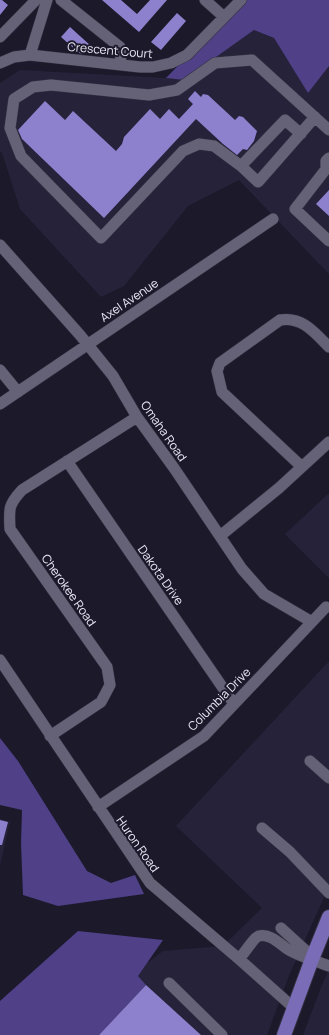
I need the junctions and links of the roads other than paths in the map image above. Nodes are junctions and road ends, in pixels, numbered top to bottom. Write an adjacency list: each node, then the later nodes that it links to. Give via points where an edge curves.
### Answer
1 (36, 0): 7 (street)
2 (47, 0): 8 (street)
3 (60, 0): 10 (street, via 120,47)
4 (205, 0): 6 (street)
5 (240, 0): 6 (street, Crescent Court)
6 (224, 17): 10 (street, Crescent Court, via 187,55 170,63 153,67)
7 (0, 37)
8 (30, 55): 9 (street, Crescent Court, via 14,57); 10 (street, Crescent Court)
9 (0, 63)
10 (121, 65)
11 (315, 117): 12 (street); 13 (street); 15 (street, via 252,60 215,63 177,90 149,96 51,85 33,87 14,99 10,128 21,156 101,238 183,151 199,144 214,146)
12 (329, 130)
13 (302, 134): 15 (street, via 285,120); 15 (street, via 258,182)
14 (329, 158): 17 (street, via 326,161 326,169 295,209)
15 (241, 166)
16 (272, 219): 19 (street, Axel Avenue)
17 (329, 241)
18 (0, 245): 19 (street, Omaha Road)
19 (87, 345): 22 (street, Axel Avenue); 24 (street, Omaha Road, via 113,376)
20 (329, 347): 27 (street, via 308,326 293,320 280,320 218,367 217,376 222,392)
21 (0, 370): 22 (street)
22 (18, 392): 23 (street, Axel Avenue)
23 (0, 404)
24 (137, 417): 26 (street); 28 (street, Omaha Road)
25 (329, 442): 27 (street)
26 (67, 461): 32 (street, Dakota Drive); 33 (street, Cherokee Road, via 22,490 13,500 9,510 10,529 107,668 110,685 101,702)
27 (302, 467): 28 (street)
28 (220, 536): 30 (street, Omaha Road, via 242,569 264,594)
29 (326, 607): 30 (street, Columbia Drive)
30 (312, 622): 32 (street, Columbia Drive)
31 (0, 660): 33 (street, Huron Road)
32 (234, 704): 36 (street, Columbia Drive, via 204,736)
33 (50, 736): 36 (street, Huron Road)
34 (310, 761): 35 (street)
35 (329, 778)
36 (98, 807): 42 (street, Huron Road, via 150,883)
37 (262, 828): 38 (street)
38 (329, 892)
39 (329, 917): 41 (main road)
40 (281, 928): 41 (street)
41 (313, 957): 42 (street, via 290,950 264,935 253,940); 43 (street); 45 (main road)
42 (240, 959): 45 (street, Huron Road)
43 (329, 966)
44 (169, 983): 46 (street)
45 (294, 1008): 47 (main road)
46 (222, 1035)
47 (284, 1035)

